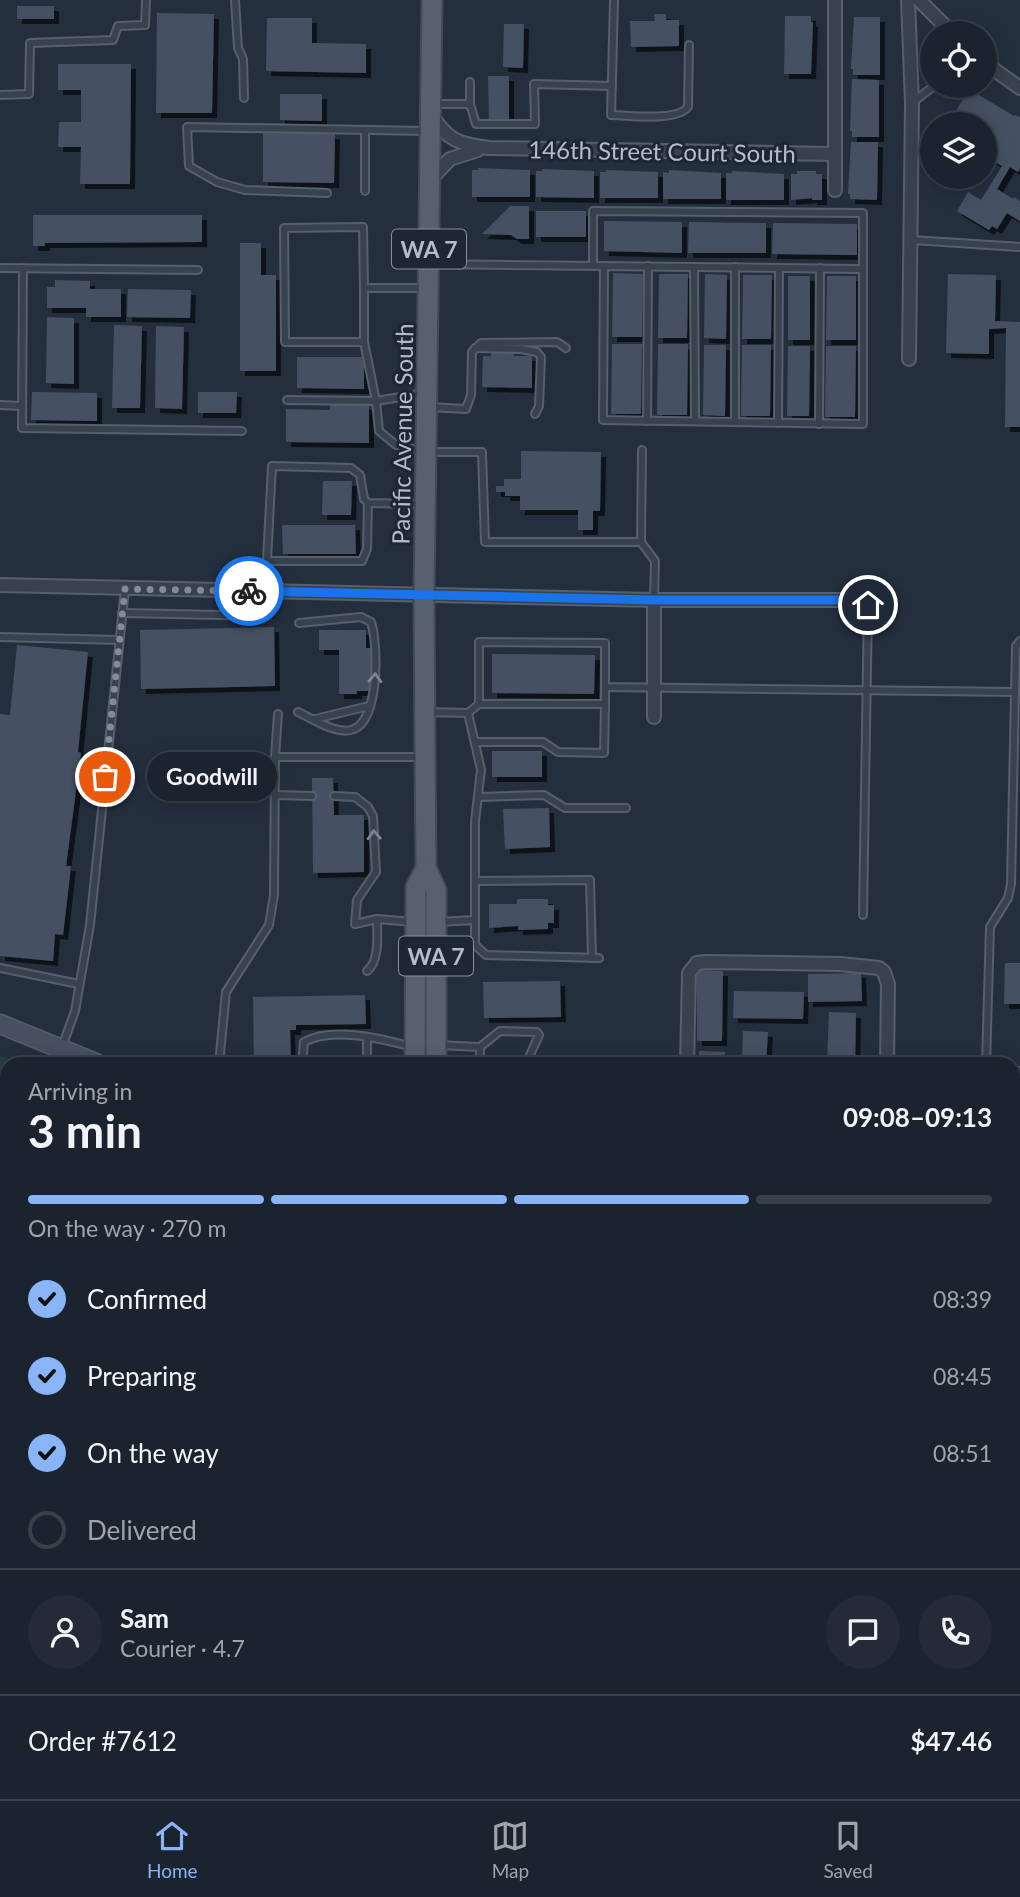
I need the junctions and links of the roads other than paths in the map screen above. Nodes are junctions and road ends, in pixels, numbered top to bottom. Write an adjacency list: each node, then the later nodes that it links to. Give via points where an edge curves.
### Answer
1 (146, 0): 14 (lane, via 145,25 118,26 113,40 30,43 29,94)
2 (236, 0): 16 (lane)
3 (432, 0): 19 (main road, Pacific Avenue South / WA 7)
4 (614, 0): 12 (lane)
5 (835, 0): 22 (street)
6 (908, 0): 17 (street)
7 (919, 0): 8 (street)
8 (940, 21)
9 (689, 45): 12 (lane, via 688,107 684,112 672,116 611,115)
10 (997, 72): 13 (street)
11 (470, 82): 18 (lane)
12 (612, 86): 18 (lane, via 534,84 535,124 476,124)
13 (1020, 88)
14 (0, 95)
15 (920, 97): 17 (lane)
16 (244, 99)
17 (912, 103): 27 (street)
18 (470, 104): 19 (lane)
19 (430, 116): 20 (lane); 21 (street, 146th Street Court South, via 452,139); 23 (main road, Pacific Avenue South / WA 7)
20 (365, 130): 25 (lane); 26 (lane, via 187,127 189,166 217,181 245,190)
21 (489, 148): 22 (street, 146th Street Court South); 23 (street, 146th Street Court South, via 450,159)
22 (835, 154): 24 (street)
23 (429, 180): 29 (main road, Pacific Avenue South / WA 7)
24 (835, 190)
25 (365, 191)
26 (327, 193)
27 (912, 240): 28 (lane); 46 (street)
28 (1020, 247)
29 (428, 264): 30 (lane); 42 (main road, Pacific Avenue South / WA 7)
30 (593, 266): 31 (lane); 39 (lane, via 593,211 863,213)
31 (604, 266): 32 (lane); 53 (lane, via 603,420)
32 (648, 266): 33 (lane); 53 (lane)
33 (694, 267): 34 (lane); 54 (lane)
34 (735, 267): 37 (lane); 55 (lane)
35 (0, 268): 36 (lane)
36 (23, 268): 40 (lane); 51 (lane)
37 (779, 268): 38 (lane); 56 (lane)
38 (820, 268): 39 (lane); 57 (lane)
39 (863, 269): 57 (lane, via 863,424)
40 (198, 270)
41 (364, 288): 42 (lane); 43 (lane); 43 (lane, via 363,227 284,228 285,342)
42 (428, 288): 48 (main road, Pacific Avenue South / WA 7)
43 (364, 342): 49 (lane)
44 (474, 348): 45 (lane, via 489,341 557,342); 48 (lane, via 466,409); 52 (lane, via 537,352 541,357)
45 (566, 348)
46 (909, 359)
47 (287, 400): 49 (lane)
48 (427, 400): 49 (lane); 60 (main road, Pacific Avenue South / WA 7)
49 (376, 401): 60 (lane, via 379,431 396,445)
50 (0, 405): 51 (lane)
51 (22, 406): 58 (lane, via 22,428)
52 (535, 414)
53 (647, 421): 54 (lane)
54 (695, 421): 55 (lane)
55 (735, 422): 56 (lane)
56 (778, 423): 57 (lane)
57 (818, 424)
58 (242, 430)
59 (642, 450): 63 (lane)
60 (426, 452): 62 (main road, Pacific Avenue South / WA 7); 63 (lane, via 482,452 485,541)
61 (368, 503): 62 (lane); 64 (lane, via 367,550 362,561); 64 (lane, via 360,475 351,468 272,466)
62 (425, 504): 68 (main road, Pacific Avenue South / WA 7)
63 (641, 542): 69 (lane, via 655,561)
64 (267, 561): 67 (lane)
65 (0, 585): 66 (street)
66 (125, 589): 67 (street); 71 (lane)
67 (264, 592): 68 (street); 71 (lane, via 264,616)
68 (424, 594): 69 (street); 84 (main road, Pacific Avenue South / WA 7)
69 (654, 600): 70 (street, via 841,600); 77 (street)
70 (868, 605): 78 (lane)
71 (122, 613): 74 (lane)
72 (299, 623): 82 (lane, one-way to 72, via 376,683 371,622 361,617)
73 (0, 638): 74 (lane)
74 (120, 640): 106 (lane, via 90,925)
75 (1020, 641): 79 (lane)
76 (605, 687): 77 (lane); 80 (lane, via 605,643 480,642); 81 (lane)
77 (654, 688): 78 (lane); 87 (street)
78 (866, 691): 79 (lane); 99 (lane)
79 (1014, 692): 121 (lane, via 1011,884 990,927)
80 (479, 704): 81 (lane); 85 (lane)
81 (605, 704): 89 (lane, via 604,753 558,752 543,742)
82 (369, 706): 88 (lane); 88 (lane, via 355,729 344,730)
83 (298, 712): 88 (lane)
84 (424, 712): 85 (lane); 91 (main road, Pacific Avenue South / WA 7)
85 (468, 713): 89 (lane)
86 (278, 714): 90 (lane)
87 (654, 717)
88 (313, 719)
89 (475, 742): 95 (lane, via 481,770)
90 (275, 757): 91 (lane); 92 (lane)
91 (425, 757): 97 (main road, Pacific Avenue South / WA 7)
92 (275, 795): 93 (lane); 114 (lane, via 274,895 269,925 226,992)
93 (313, 796)
94 (334, 796): 100 (lane, one-way to 94, via 355,925 358,897 376,872 373,816 355,797)
95 (479, 797): 96 (lane, via 544,795 565,808); 98 (lane)
96 (626, 808)
97 (426, 868): 102 (main road, Pacific Avenue South / WA 7, via 416,887); 103 (main road, Pacific Avenue South / WA 7, via 436,890)
98 (475, 881): 101 (lane); 101 (lane, via 590,880 595,958 486,955 475,945)
99 (863, 915)
100 (377, 919): 102 (lane); 105 (lane, via 375,954)
101 (475, 920): 103 (lane)
102 (415, 922): 112 (main road, Pacific Avenue South / WA 7)
103 (436, 922): 111 (main road, Pacific Avenue South / WA 7)
104 (0, 968): 106 (lane)
105 (367, 971)
106 (79, 984): 110 (lane)
107 (0, 1024): 110 (main road)
108 (367, 1037): 112 (lane); 115 (lane, via 315,1035 304,1042); 116 (lane)
109 (480, 1047): 111 (lane); 117 (lane); 118 (lane, via 500,1031 537,1032)
110 (62, 1049): 113 (main road)
111 (436, 1055)
112 (415, 1056)
113 (81, 1057)
114 (220, 1057)
115 (303, 1057)
116 (367, 1057)
117 (480, 1057)
118 (529, 1057)
119 (687, 1057): 120 (street, via 688,984 692,967 706,962 840,964 884,972 888,984)
120 (887, 1057)
121 (986, 1057)

